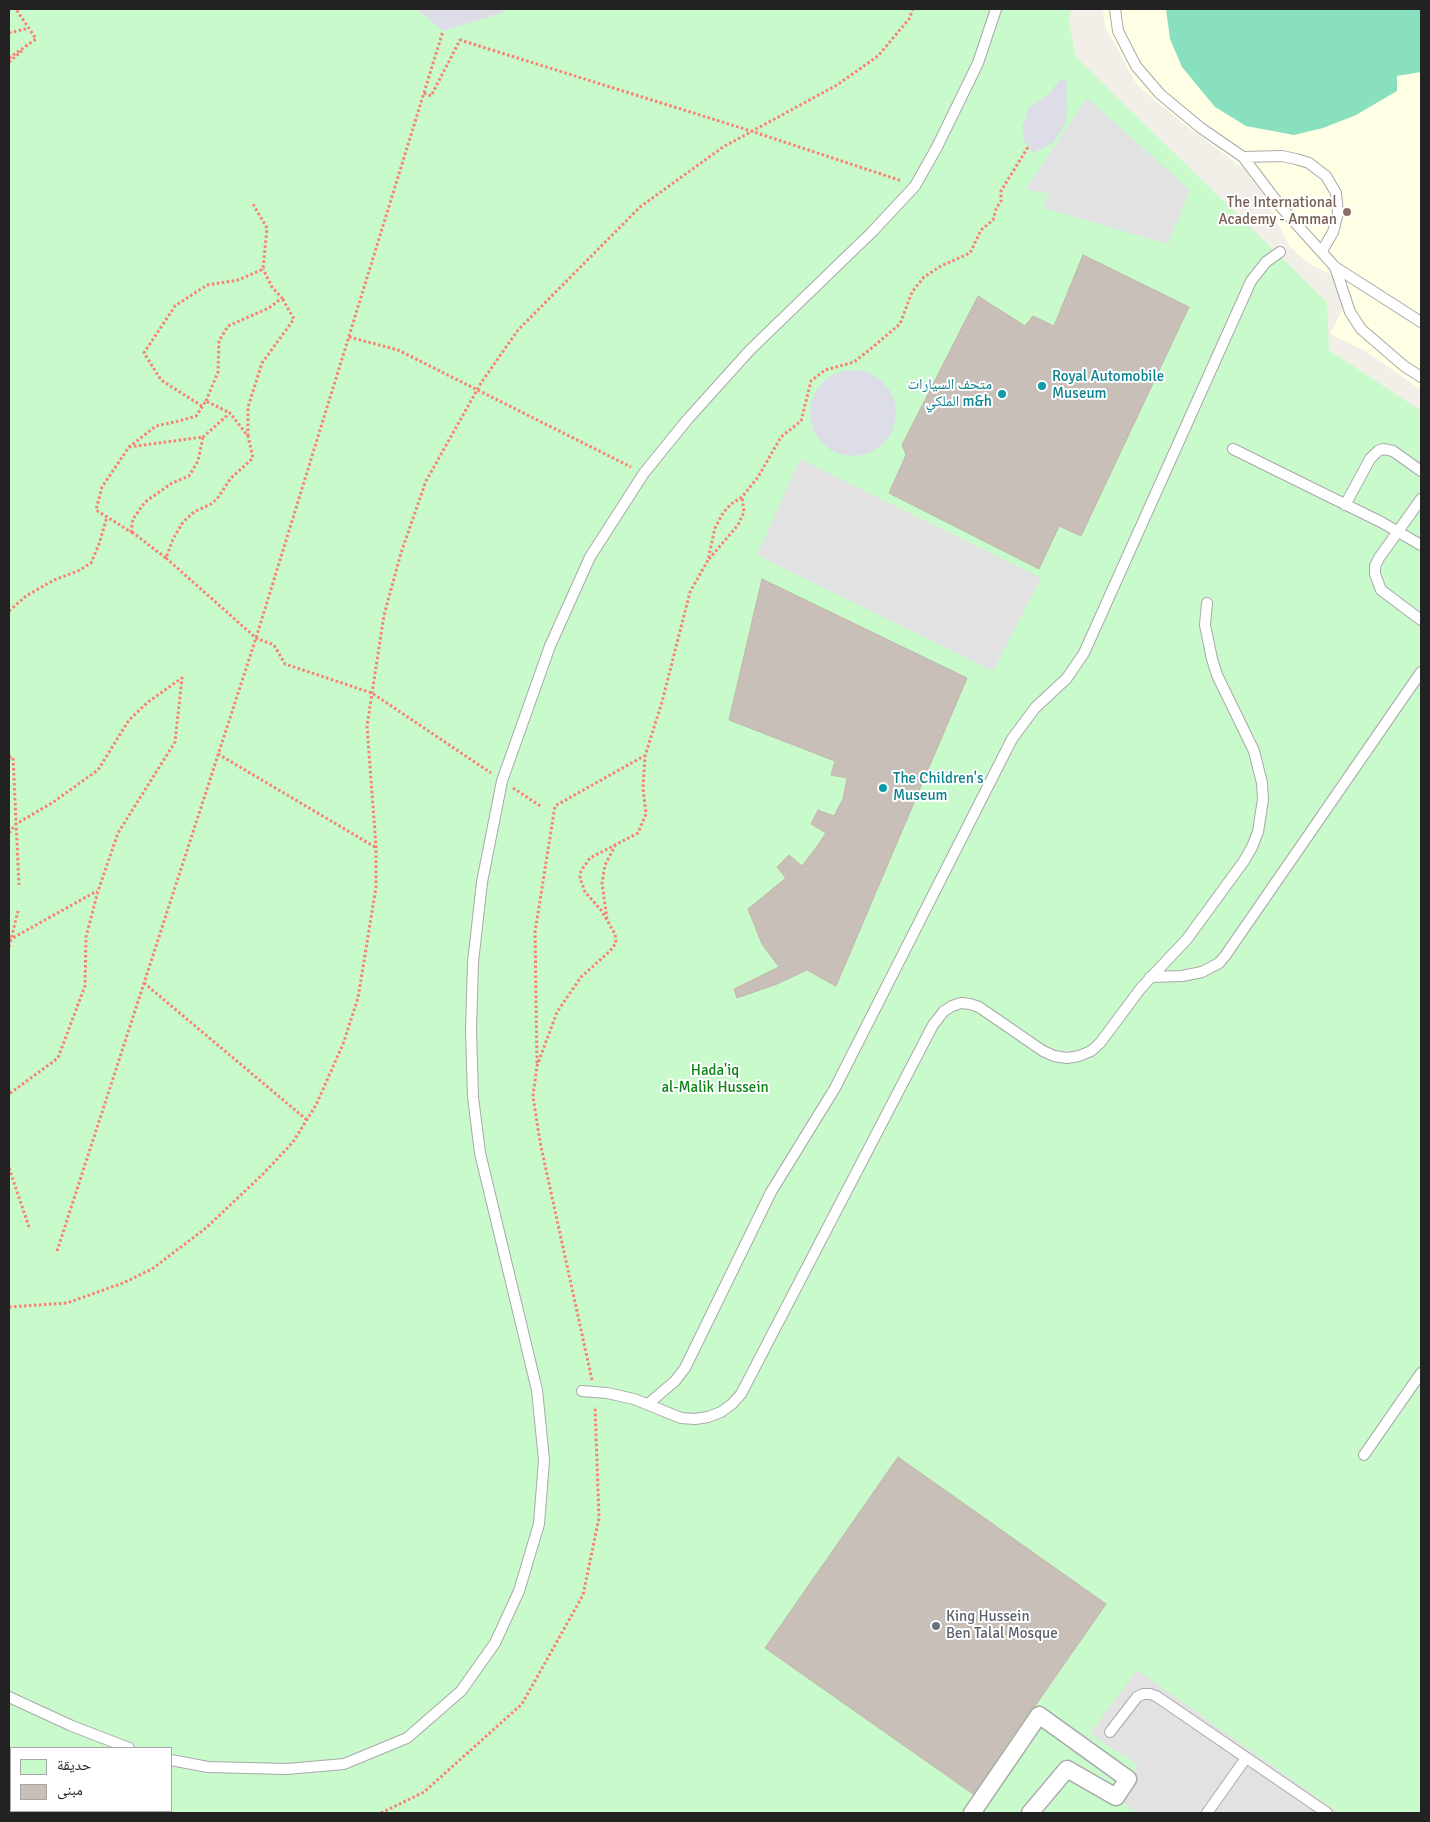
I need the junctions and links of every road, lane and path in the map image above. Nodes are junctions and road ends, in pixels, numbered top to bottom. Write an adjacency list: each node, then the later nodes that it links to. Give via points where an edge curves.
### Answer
1 (16, 9): 5 (path)
2 (913, 9): 12 (path, via 909,19 878,56 837,85)
3 (996, 9): 15 (lane, via 978,63)
4 (1115, 9): 14 (lane, via 1118,31 1136,66 1160,94)
5 (29, 28): 7 (path); 8 (path)
6 (443, 31): 11 (path)
7 (9, 33)
8 (36, 39): 9 (path); 10 (path)
9 (9, 58)
10 (9, 62)
11 (424, 93): 12 (path, via 431,96 460,40); 23 (path)
12 (752, 132): 15 (path); 25 (path, via 723,147 640,207 518,330)
13 (1028, 146): 35 (path, via 1001,191 1002,201 993,220 981,230 970,253 924,277 912,292 900,324 868,351 854,362 825,370 811,381 801,421 781,437 758,477)
14 (1243, 157): 17 (lane, via 1281,207); 17 (lane, via 1296,159 1309,163 1326,176 1336,193 1338,213 1333,232)
15 (915, 186): 34 (lane, via 750,350)
16 (253, 204): 20 (path, via 267,228)
17 (1322, 251): 19 (lane)
18 (1280, 252): 77 (lane, via 1260,268 1251,281 1084,654 1067,678 1035,708 1012,739 838,1081 771,1192 685,1368)
19 (1335, 267): 22 (lane); 24 (lane, via 1350,312 1361,329)
20 (263, 269): 21 (path); 27 (path, via 238,280 207,285 175,306 144,353 161,380)
21 (282, 298): 26 (path, via 269,308 228,326 219,341 218,372); 29 (path, via 294,319 262,363 248,407)
22 (1421, 322)
23 (349, 337): 25 (path, via 398,350); 47 (path)
24 (1421, 378)
25 (477, 389): 34 (path); 49 (path, via 426,481 413,517 384,615)
26 (206, 401): 27 (path); 28 (path)
27 (202, 406): 31 (path, via 196,416 156,426)
28 (230, 413): 29 (path); 30 (path)
29 (248, 436): 42 (path, via 253,458 231,478 218,499 183,522)
30 (203, 437): 31 (path); 40 (path, via 198,461 189,476 172,483 145,502 133,519)
31 (129, 447): 38 (path, via 102,487 96,510)
32 (1233, 450): 37 (lane)
33 (1421, 470): 37 (lane, via 1393,451 1378,451 1370,458)
34 (644, 473): 53 (lane, via 590,557 550,646)
35 (742, 497): 43 (path, via 731,504 717,523); 43 (path, via 744,512 738,525)
36 (1421, 498): 39 (lane)
37 (1346, 505): 39 (lane)
38 (107, 517): 40 (path); 45 (path, via 91,563 26,596)
39 (1398, 531): 41 (lane); 46 (lane, via 1379,558 1377,583 1387,596)
40 (131, 532): 42 (path)
41 (1421, 546)
42 (166, 558): 47 (path)
43 (708, 560): 51 (path, via 690,592)
44 (1207, 602): 65 (lane, via 1205,625 1212,659 1245,729 1258,766 1262,816 1244,862 1188,939)
45 (9, 611)
46 (1421, 620)
47 (256, 638): 49 (path, via 274,645 285,664); 50 (path)
48 (1421, 672): 65 (lane, via 1219,963 1202,972)
49 (372, 693): 53 (path); 58 (path, via 367,726)
50 (218, 754): 58 (path); 66 (path)
51 (645, 756): 57 (path, via 643,788 646,814 638,833); 67 (path, via 555,806 535,932)
52 (9, 757): 55 (path, via 13,757)
53 (502, 780): 54 (path); 83 (lane, via 482,882 472,962 471,1030 473,1097 480,1153 537,1390 543,1452 539,1524 520,1591 495,1643 461,1691 406,1738 344,1764 287,1769 208,1767)
54 (542, 807)
55 (16, 824): 56 (path); 59 (path); 60 (path, via 98,770 129,720 182,678 175,742 118,833)
56 (9, 833)
57 (616, 845): 62 (path, via 605,865 602,883); 62 (path, via 590,858 580,878 585,892)
58 (376, 847): 69 (path, via 376,887 358,998 343,1044)
59 (19, 885)
60 (98, 891): 63 (path); 68 (path, via 86,938 85,986 58,1058)
61 (18, 911): 63 (path)
62 (608, 923): 67 (path, via 616,943 581,977 557,1012)
63 (10, 940): 64 (path)
64 (9, 947)
65 (1150, 977): 77 (lane, via 1100,1043 1080,1056 1067,1058 1043,1051 979,1007 970,1004 944,1010 933,1025 741,1394 721,1412 695,1419 681,1418)
66 (144, 984): 69 (path); 72 (path)
67 (537, 1066): 76 (path, via 533,1096 540,1142)
68 (9, 1094)
69 (306, 1120): 73 (path, via 293,1142 263,1174 206,1228 152,1269 67,1303)
70 (9, 1168): 71 (path)
71 (29, 1227)
72 (57, 1251)
73 (9, 1307)
74 (1421, 1373): 78 (lane)
75 (582, 1391): 76 (lane)
76 (593, 1392): 77 (lane); 84 (path, via 599,1518 584,1595 522,1704 424,1792)
77 (648, 1404)
78 (1364, 1454)
79 (9, 1697): 81 (lane)
80 (1110, 1732): 82 (lane, via 1137,1697 1150,1694)
81 (126, 1747)
82 (1246, 1758): 87 (lane); 88 (lane)
83 (172, 1760)
84 (381, 1813)
85 (972, 1813): 86 (street, via 1039,1715 1128,1780 1116,1798 1067,1769)
86 (1030, 1813)
87 (1207, 1813)
88 (1328, 1813)

